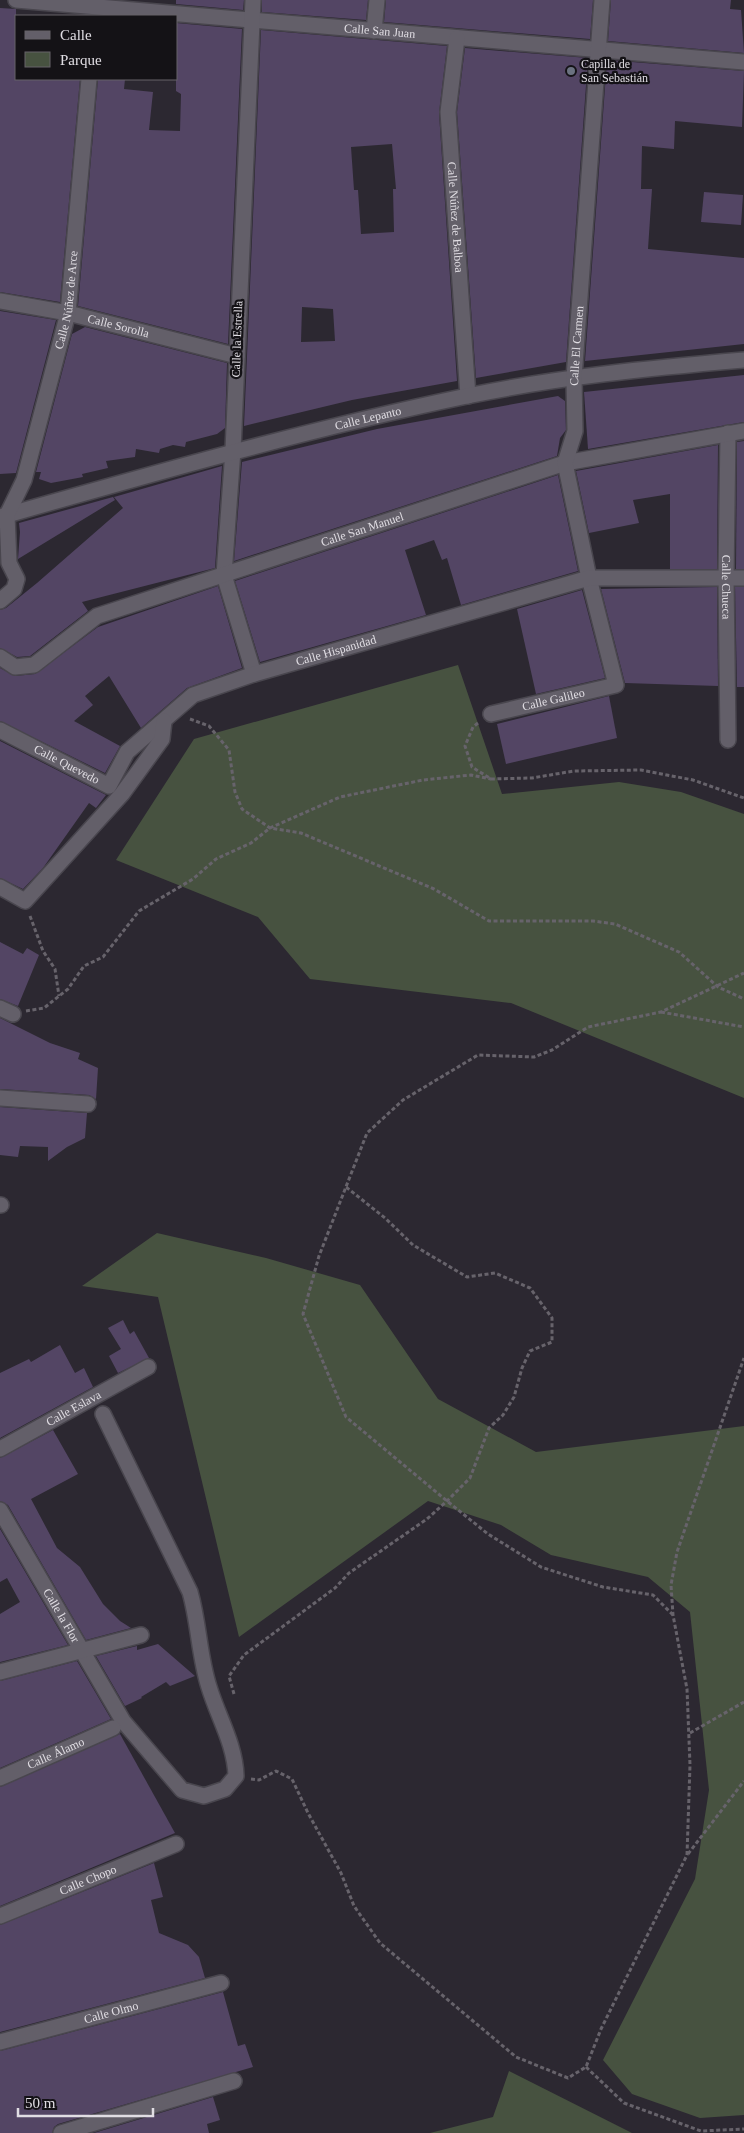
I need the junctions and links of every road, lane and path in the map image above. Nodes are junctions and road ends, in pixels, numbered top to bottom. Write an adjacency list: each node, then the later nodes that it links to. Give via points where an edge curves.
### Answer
1 (16, 0): 5 (street, Calle San Juan)
2 (252, 0): 6 (street, Calle la Estrella)
3 (377, 0): 7 (street)
4 (602, 0): 9 (street, Calle El Carmen)
5 (95, 8): 6 (street, Calle San Juan)
6 (251, 20): 7 (street, Calle San Juan); 14 (street, Calle la Estrella)
7 (374, 31): 8 (street, Calle San Juan)
8 (457, 38): 9 (street, Calle San Juan); 17 (street, Calle Núñez de Balboa, via 448,112)
9 (598, 50): 10 (street, Calle San Juan); 16 (street, Calle El Carmen)
10 (744, 62)
11 (89, 80): 13 (street, Calle Núñez de Arce)
12 (0, 300): 13 (street, Calle Sorolla)
13 (68, 314): 14 (street, Calle Sorolla); 22 (street, Calle Núñez de Arce, via 24,480)
14 (236, 356): 20 (street, Calle la Estrella)
15 (744, 360): 16 (street, Calle Lepanto)
16 (574, 378): 17 (street, Calle Lepanto); 21 (street, Calle El Carmen, via 575,431)
17 (468, 396): 20 (street, Calle Lepanto)
18 (744, 431): 19 (street, Calle San Manuel)
19 (728, 433): 21 (street, Calle San Manuel); 25 (street, Calle Chueca)
20 (233, 450): 22 (street, Calle Lepanto); 23 (street, Calle la Estrella)
21 (565, 463): 23 (street, Calle San Manuel); 24 (street, Calle El Carmen)
22 (4, 516): 27 (street, via 9,563 17,578 14,589)
23 (224, 574): 28 (street, Calle San Manuel, via 97,616 34,665 15,667); 29 (street, Calle la Estrella)
24 (589, 578): 25 (street, Calle Hispanidad); 29 (street, Calle Hispanidad); 30 (street, Calle El Carmen)
25 (726, 578): 26 (street, Calle Hispanidad); 34 (street, Calle Chueca)
26 (744, 578)
27 (0, 601)
28 (0, 658)
29 (254, 674): 32 (street, Calle Hispanidad, via 193,695)
30 (616, 685): 31 (street, Calle Galileo)
31 (491, 714): 35 (path, via 473,727 465,746 472,767)
32 (168, 717): 33 (street, Calle Quevedo, via 127,752 109,786); 37 (path, via 209,726 229,750 235,792 242,809); 39 (street, via 162,739 122,794)
33 (0, 730)
34 (728, 740)
35 (491, 779): 36 (path, via 532,778 574,771 641,770 692,780); 37 (path, via 471,775 423,780 340,797)
36 (744, 798)
37 (270, 828): 41 (path, via 301,833 434,889 489,921 615,924 679,952); 42 (path, via 251,843 216,859 193,879 139,911 103,958 84,966)
38 (0, 887): 39 (street)
39 (25, 901): 42 (path, via 43,951 55,969)
40 (744, 973): 41 (path)
41 (718, 987): 43 (path); 45 (path)
42 (59, 996): 44 (path, via 44,1008)
43 (744, 999)
44 (6, 1011)
45 (661, 1012): 46 (path); 49 (path, via 588,1027 552,1050 534,1057 478,1055 403,1100 367,1133)
46 (744, 1026)
47 (0, 1098): 48 (street)
48 (88, 1104)
49 (346, 1187): 54 (path, via 319,1256 303,1314 346,1416); 54 (path, via 413,1245 467,1277 495,1273 530,1288 552,1318 552,1342 530,1351 514,1396 503,1415 489,1428 470,1478)
50 (744, 1358): 56 (path, via 677,1552 671,1585)
51 (148, 1367): 53 (street, Calle Eslava)
52 (103, 1414): 64 (street, via 190,1592 198,1620 208,1686 236,1758)
53 (0, 1449)
54 (448, 1501): 56 (path, via 488,1534 541,1567 603,1587 653,1595); 60 (path, via 244,1655 230,1676)
55 (0, 1510): 58 (street, Calle la Flor)
56 (673, 1614): 63 (path, via 687,1689)
57 (141, 1635): 58 (street)
58 (82, 1650): 59 (street); 62 (street, Calle la Flor)
59 (0, 1672)
60 (234, 1694)
61 (744, 1702): 63 (path)
62 (118, 1725): 64 (street, Calle la Flor, via 182,1790 204,1796 225,1788); 65 (street, Calle Álamo)
63 (690, 1734): 68 (path)
64 (236, 1776): 72 (path, via 259,1780 276,1771 292,1779 341,1873 354,1906 380,1942 516,2057 568,2078)
65 (0, 1778)
66 (744, 1781): 68 (path)
67 (176, 1844): 69 (street, Calle Chopo)
68 (688, 1855): 72 (path, via 601,2029)
69 (0, 1916)
70 (222, 1983): 71 (street, Calle Olmo)
71 (0, 2042)
72 (586, 2067): 74 (path, via 624,2103 702,2131)
73 (234, 2081): 75 (street)
74 (744, 2129)
75 (61, 2133)

